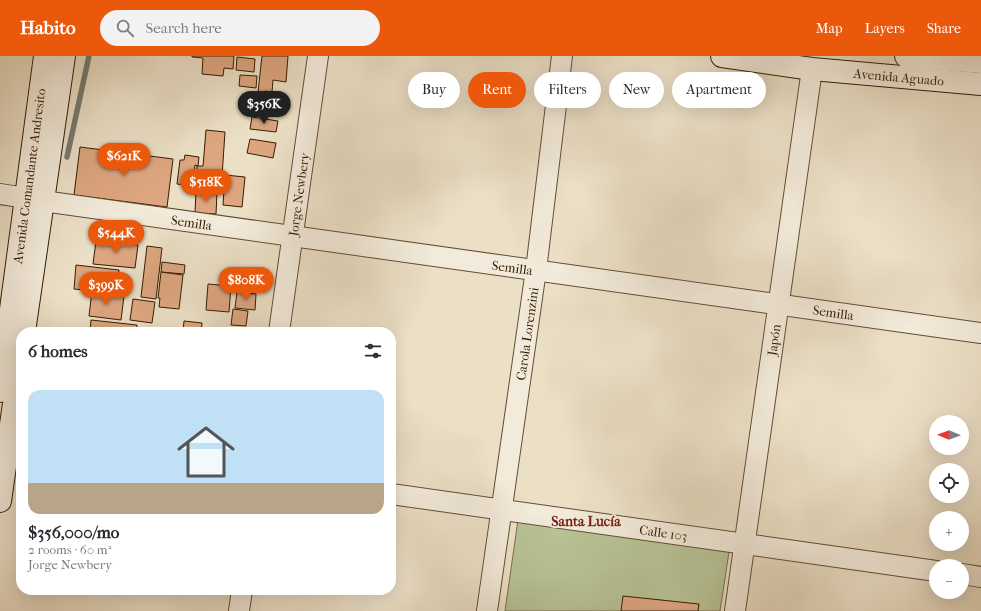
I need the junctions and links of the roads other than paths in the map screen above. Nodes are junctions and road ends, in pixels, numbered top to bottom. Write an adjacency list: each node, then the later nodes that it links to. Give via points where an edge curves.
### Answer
1 (45, 56): 11 (main road, Avenida Comandante Andresito)
2 (64, 56): 11 (main road, Avenida Comandante Andresito)
3 (318, 56): 12 (street, Jorge Newbery)
4 (562, 56): 13 (street, Carola Lorenzini)
5 (722, 56): 8 (main road, Avenida Aguado)
6 (906, 56): 7 (main road, Avenida Aguado)
7 (981, 62)
8 (812, 69): 9 (main road, Avenida Aguado); 14 (street, Japón)
9 (981, 84)
10 (0, 194): 11 (street, Semilla)
11 (35, 199): 12 (street, Semilla); 15 (main road, Avenida Comandante Andresito); 18 (main road, Avenida Comandante Andresito)
12 (293, 237): 13 (street, Semilla); 16 (street, Jorge Newbery)
13 (536, 270): 14 (street, Semilla); 23 (street, Carola Lorenzini)
14 (779, 304): 17 (street, Semilla); 24 (street, Japón)
15 (24, 327)
16 (280, 327)
17 (981, 333)
18 (0, 391)
19 (16, 426): 20 (main road)
20 (15, 440): 22 (main road)
21 (396, 495): 23 (street, Calle 103)
22 (0, 501)
23 (501, 509): 24 (street, Calle 103); 30 (street, Carola Lorenzini)
24 (745, 544): 25 (street, Calle 103); 31 (street, Japón)
25 (929, 570)
26 (969, 575): 27 (street)
27 (981, 577)
28 (242, 595): 29 (street)
29 (240, 611)
30 (487, 611)
31 (735, 611)

